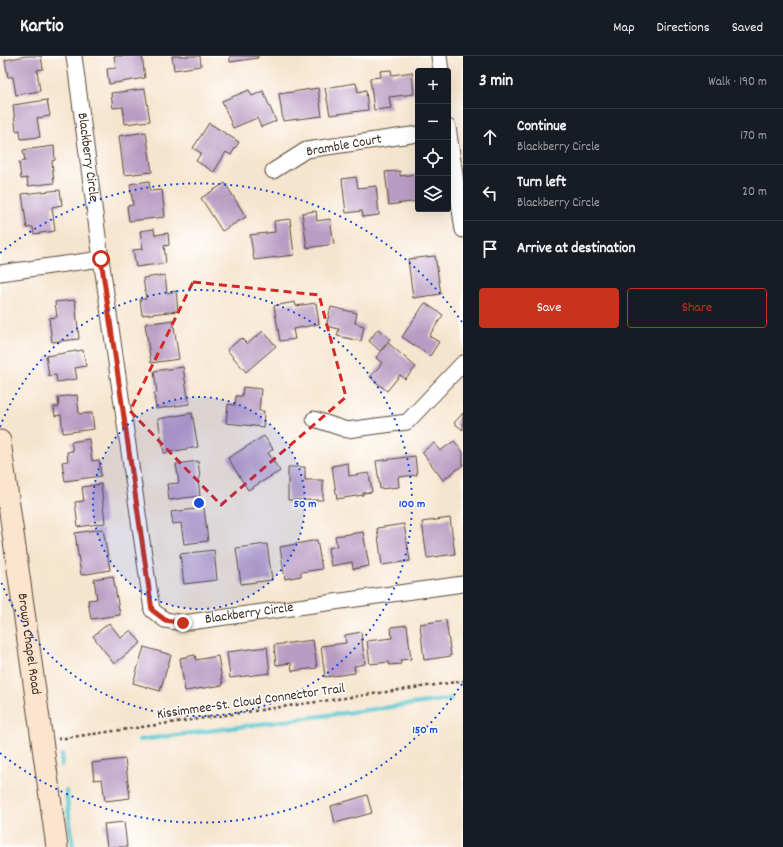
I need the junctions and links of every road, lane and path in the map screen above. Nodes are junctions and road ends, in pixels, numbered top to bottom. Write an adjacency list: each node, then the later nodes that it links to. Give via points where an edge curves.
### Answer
1 (74, 56): 8 (street, Blackberry Circle)
2 (439, 56): 3 (street)
3 (441, 68)
4 (415, 134): 6 (street, Bramble Court, via 306,150)
5 (450, 140): 7 (street)
6 (273, 171)
7 (463, 230)
8 (101, 259): 9 (street); 13 (street, Blackberry Circle, via 152,610 165,620 183,623)
9 (0, 273)
10 (463, 363): 11 (street, via 407,422 347,430)
11 (314, 419)
12 (0, 441): 15 (street, Brown Chapel Road)
13 (463, 584)
14 (463, 681): 15 (path, Kissimmee-St. Cloud Connector Trail)
15 (42, 742): 16 (street, Brown Chapel Road)
16 (57, 847)

